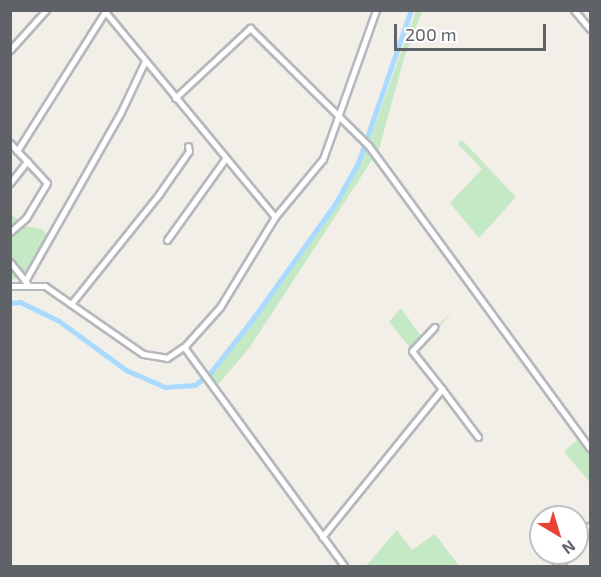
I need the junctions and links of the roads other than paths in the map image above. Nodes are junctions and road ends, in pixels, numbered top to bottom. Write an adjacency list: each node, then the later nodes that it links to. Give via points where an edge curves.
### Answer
1 (46, 10): 6 (street)
2 (376, 10): 9 (street)
3 (574, 10): 5 (street)
4 (105, 11): 7 (street); 12 (street)
5 (591, 29)
6 (10, 50)
7 (145, 61): 8 (street); 20 (street)
8 (175, 98): 9 (street, via 250,28); 13 (street)
9 (341, 115): 16 (street, via 323,159); 27 (street, via 368,145)
10 (10, 143): 12 (street)
11 (188, 146): 22 (street, via 189,151 159,194)
12 (17, 151): 14 (street)
13 (225, 159): 16 (street); 18 (street)
14 (27, 161): 15 (street); 17 (street, via 47,183 26,218)
15 (10, 183)
16 (275, 217): 24 (street, via 220,307)
17 (10, 232)
18 (168, 240)
19 (10, 262): 20 (street)
20 (27, 283): 21 (street); 22 (street, via 45,286)
21 (10, 286)
22 (71, 304): 24 (street, via 143,354 167,358)
23 (434, 327): 25 (street, via 412,351)
24 (184, 347): 28 (street)
25 (442, 389): 26 (street); 28 (street)
26 (478, 437)
27 (591, 448)
28 (322, 537): 29 (street)
29 (344, 567)

